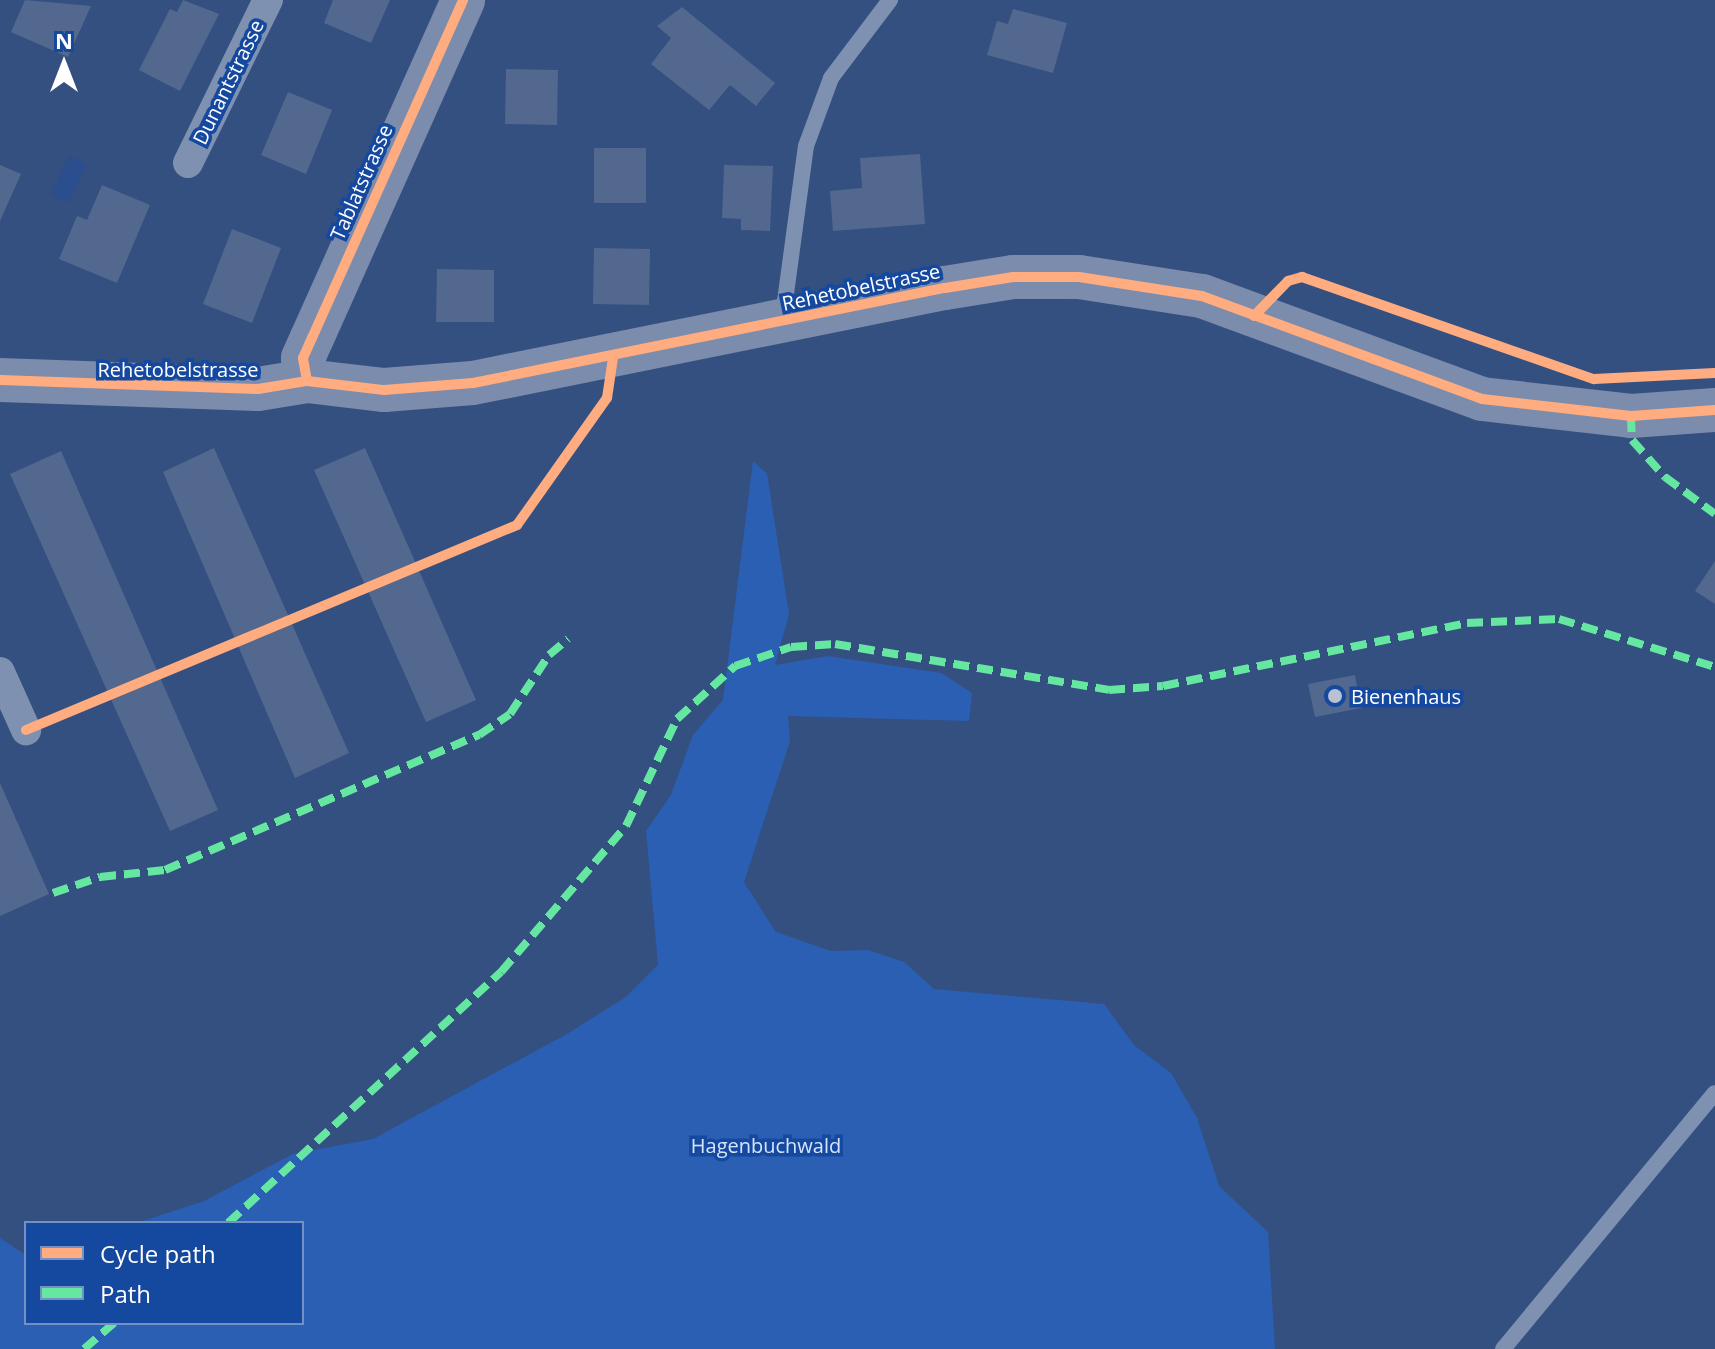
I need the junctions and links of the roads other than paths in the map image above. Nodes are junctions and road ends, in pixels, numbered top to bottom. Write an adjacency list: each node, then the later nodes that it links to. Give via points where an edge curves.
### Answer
1 (268, 0): 4 (street, Dunantstrasse)
2 (463, 0): 7 (street, Tablatstrasse, via 303,358)
3 (890, 0): 5 (lane, via 831,78 806,146 785,301)
4 (188, 163)
5 (792, 320): 7 (street, Rehetobelstrasse, via 473,383 348,390); 8 (street, Rehetobelstrasse, via 1013,277 1079,277 1202,296 1482,399 1631,416)
6 (0, 380): 7 (street, Rehetobelstrasse, via 258,389)
7 (307, 381)
8 (1715, 410)
9 (0, 672): 10 (street)
10 (26, 730)
11 (1715, 1093): 12 (lane)
12 (1503, 1349)

